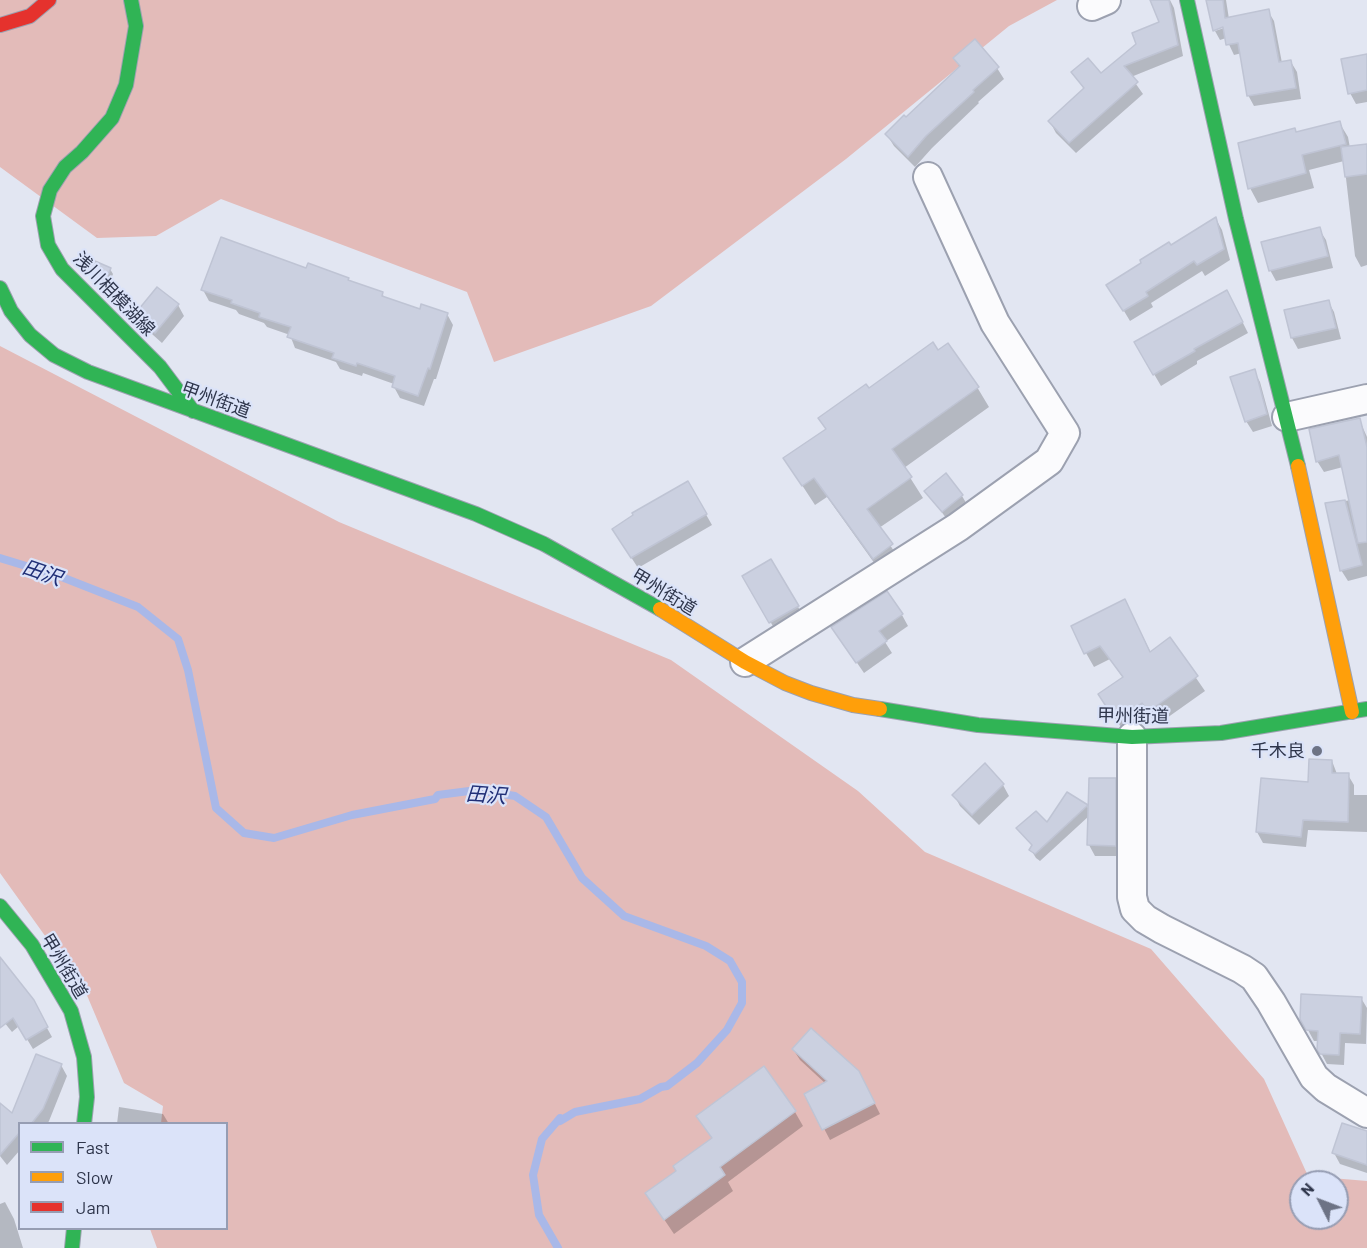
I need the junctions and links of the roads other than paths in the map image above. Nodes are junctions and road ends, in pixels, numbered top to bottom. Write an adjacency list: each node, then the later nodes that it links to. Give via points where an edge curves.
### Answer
1 (49, 0): 4 (main road, via 30,16)
2 (131, 0): 8 (main road, 浅川相模湖線, via 136,27 126,85 112,118 65,167 50,190 43,216 48,245 62,269 160,367)
3 (1187, 0): 9 (main road, via 1236,219)
4 (0, 25)
5 (928, 177): 10 (street, via 995,323 1065,433 1048,461 958,527)
6 (0, 288): 8 (main road, 甲州街道, via 11,311 30,335 54,355 88,372)
7 (1367, 399): 9 (street)
8 (193, 411): 10 (main road, 甲州街道, via 476,514 544,544 632,592)
9 (1287, 417): 12 (main road)
10 (745, 662): 13 (main road, 甲州街道, via 802,690 853,705 978,725)
11 (1367, 709): 12 (main road, 甲州街道)
12 (1352, 712): 13 (main road, 甲州街道, via 1221,734)
13 (1132, 737): 15 (street, via 1135,909 1162,929 1254,977 1314,1077)
14 (0, 906): 16 (main road, 甲州街道, via 32,945 71,1011 84,1057)
15 (1367, 1113)
16 (84, 1122)
17 (74, 1230): 18 (main road)
18 (72, 1248)

